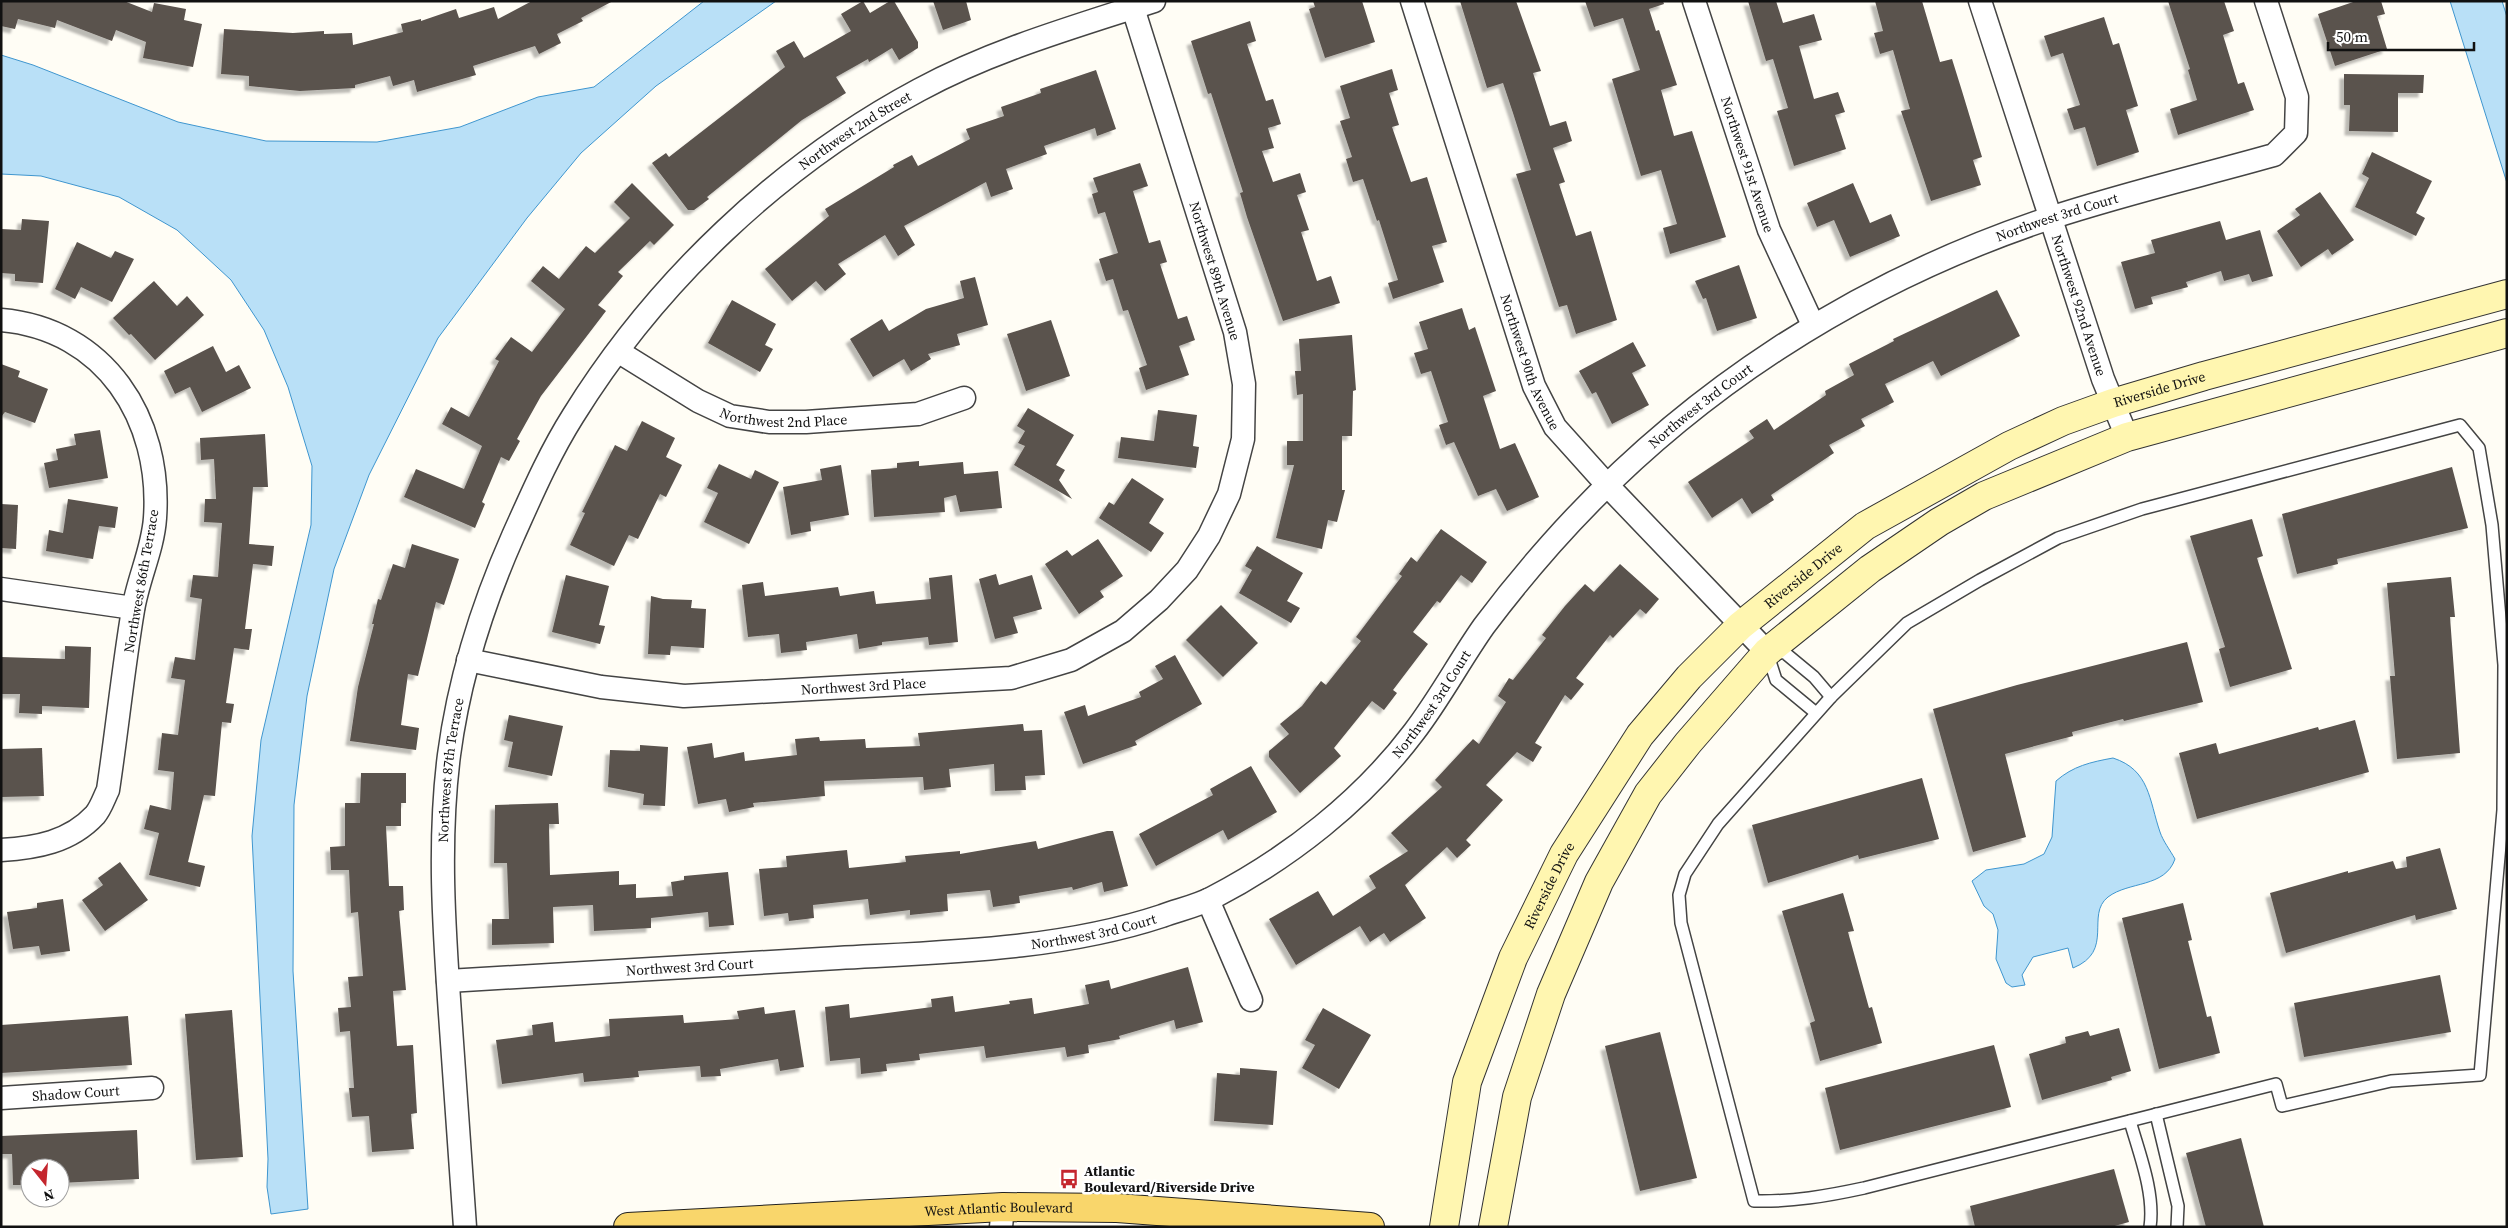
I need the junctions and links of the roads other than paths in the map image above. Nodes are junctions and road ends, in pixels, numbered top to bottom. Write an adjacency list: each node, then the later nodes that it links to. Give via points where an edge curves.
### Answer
1 (1154, 1): 6 (street, Northwest 2nd Street)
2 (1412, 1): 16 (street, Northwest 90th Avenue, via 1534,386 1555,427)
3 (1694, 1): 10 (street, Northwest 91st Avenue, via 1769,230)
4 (1980, 1): 7 (street, Northwest 92nd Avenue)
5 (2266, 1): 7 (street, Northwest 3rd Court, via 2297,97 2296,133 2274,155)
6 (1133, 8): 12 (street, Northwest 2nd Street, via 1022,44 919,90 828,146 746,210 663,294); 17 (street, Northwest 89th Avenue, via 1235,332 1244,384 1243,439 1229,494)
7 (2050, 218): 10 (street, Northwest 3rd Court, via 1949,258); 14 (street, Northwest 92nd Avenue)
8 (2507, 294): 14 (street, Riverside Drive)
9 (1, 320): 19 (street, Northwest 86th Terrace, via 22,322 69,339 102,363 130,398 147,437 155,477 155,520)
10 (1813, 325): 16 (street, Northwest 3rd Court, via 1750,366 1682,418)
11 (2507, 333): 15 (street)
12 (618, 352): 13 (street, Northwest 2nd Place, via 698,401 730,416 770,422 918,414); 22 (street, Northwest 87th Terrace, via 572,416 533,491 497,572)
13 (964, 398)
14 (2113, 403): 15 (street, Northwest 92nd Avenue); 20 (street, Riverside Drive, via 2009,446 1864,526)
15 (2127, 437): 21 (street, via 1984,496 1939,522 1870,569)
16 (1608, 486): 20 (street, Northwest 90th Avenue); 26 (street, Northwest 3rd Court, via 1551,544 1485,624 1414,733 1357,796 1298,845)
17 (1209, 536): 22 (street, Northwest 3rd Place, via 1186,570 1159,600 1123,631 1071,660 1010,678 684,696 601,687)
18 (1, 589): 19 (street)
19 (133, 608): 25 (street, Northwest 86th Terrace, via 108,790 96,814 54,843)
20 (1740, 626): 21 (street, Northwest 90th Avenue); 37 (street, Riverside Drive, via 1689,677 1640,735 1564,854 1513,958 1468,1082)
21 (1767, 652): 23 (lane, via 1785,654 1814,677); 24 (lane, via 1776,680); 38 (street, via 1648,794 1599,882 1551,994 1517,1098)
22 (468, 660): 27 (street, Northwest 87th Terrace, via 449,755 442,881)
23 (1831, 697): 24 (lane); 31 (lane, via 1907,623 2058,538 2142,509 2460,425 2479,448 2492,525 2504,665 2503,810 2480,1075 2391,1081 2282,1106 2276,1084)
24 (1816, 714): 32 (lane, via 1718,824 1685,874 1679,895 1681,923 1754,1201 1785,1202 1822,1197)
25 (1, 850)
26 (1208, 900): 27 (street, Northwest 3rd Court, via 1141,923 1052,942); 28 (street)
27 (448, 981): 34 (street, Northwest 87th Terrace)
28 (1250, 1000)
29 (152, 1088): 30 (street, Shadow Court)
30 (1, 1098)
31 (2156, 1114): 32 (lane); 40 (lane, via 2178,1206)
32 (2130, 1120): 39 (lane, via 2146,1177 2152,1217)
33 (1002, 1217): 35 (main road, West Atlantic Boulevard); 36 (main road, West Atlantic Boulevard, via 1117,1208)
34 (465, 1227)
35 (628, 1227)
36 (1370, 1227)
37 (1444, 1227)
38 (1493, 1227)
39 (2150, 1227)
40 (2177, 1227)

